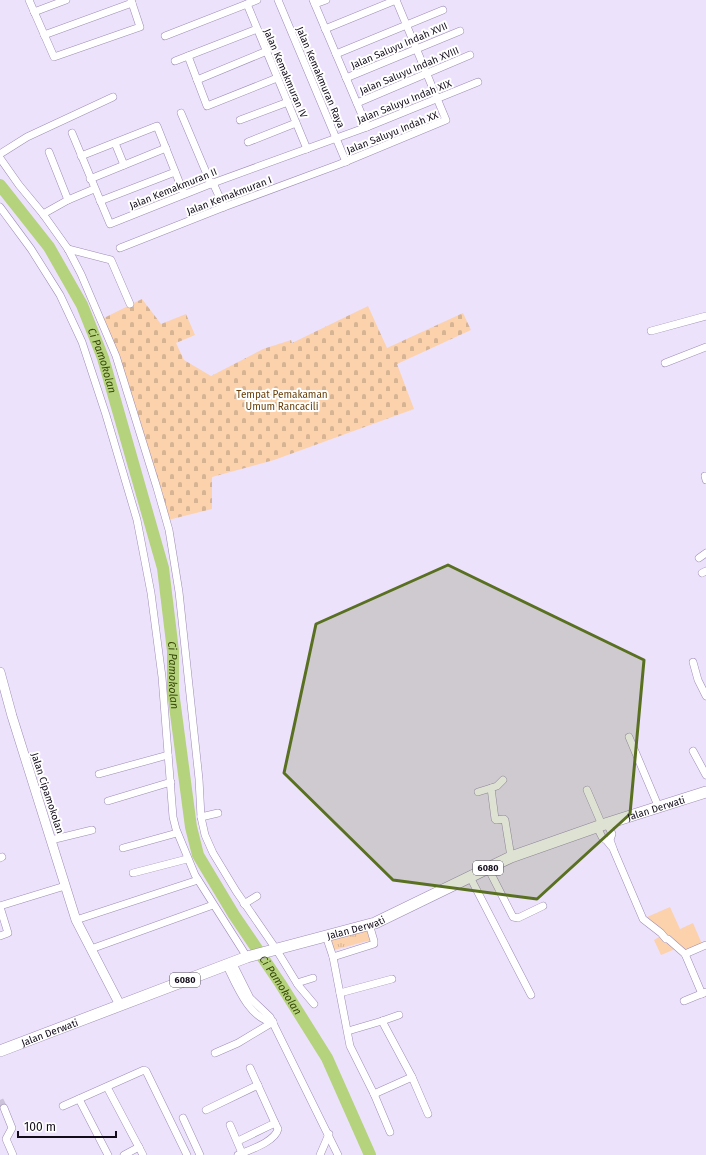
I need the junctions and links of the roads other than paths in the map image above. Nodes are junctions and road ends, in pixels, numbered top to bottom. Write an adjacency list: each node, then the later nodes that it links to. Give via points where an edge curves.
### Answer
1 (29, 0): 11 (street)
2 (66, 0): 11 (street)
3 (257, 0): 9 (street)
4 (278, 0): 38 (street, Jalan Kemakmuran Raya)
5 (326, 0): 8 (street)
6 (396, 0): 12 (street); 14 (street)
7 (131, 2): 16 (street); 16 (street, via 140,27 54,57)
8 (314, 2): 14 (street)
9 (247, 4): 13 (street, Jalan Kemakmuran IV); 17 (street)
10 (443, 10): 12 (street)
11 (34, 12): 16 (street)
12 (406, 25): 18 (street); 20 (street)
13 (257, 29): 19 (street, Jalan Kemakmuran IV); 22 (street)
14 (325, 29): 20 (street)
15 (460, 31): 18 (street, Jalan Saluyu Indah XVII)
16 (44, 35)
17 (165, 36)
18 (416, 50): 24 (street); 26 (street, Jalan Saluyu Indah XVII)
19 (267, 51): 25 (street, Jalan Kemakmuran IV); 27 (street)
20 (336, 54): 26 (street)
21 (470, 55): 24 (street, Jalan Saluyu Indah XVIII)
22 (188, 56): 23 (street); 27 (street)
23 (175, 61)
24 (426, 74): 30 (street); 32 (street, Jalan Saluyu Indah XVIII)
25 (278, 78): 27 (street, via 207,106); 31 (street, Jalan Kemakmuran IV)
26 (346, 78): 32 (street)
27 (197, 80)
28 (478, 82): 30 (street, Jalan Saluyu Indah XIX)
29 (113, 97): 44 (street, via 27,137)
30 (437, 98): 36 (street, Jalan Saluyu Indah XIX); 47 (street, Jalan Saluyu Indah XX, via 446,120)
31 (288, 102): 34 (street); 35 (street, Jalan Kemakmuran IV)
32 (357, 103): 36 (street)
33 (181, 113): 51 (street)
34 (240, 120)
35 (296, 123): 40 (street); 42 (street, Jalan Kemakmuran IV)
36 (367, 127): 38 (street, Jalan Saluyu Indah XIX)
37 (72, 133): 45 (street, Jalan Kemakmuran II)
38 (336, 138): 42 (street, Jalan Kemakmuran II); 47 (street, Jalan Kemakmuran Raya)
39 (115, 142): 41 (street, via 157,126); 45 (street); 48 (street)
40 (248, 142)
41 (166, 148): 48 (street); 49 (street)
42 (307, 149): 51 (street, Jalan Kemakmuran II)
43 (49, 152): 54 (street)
44 (0, 154)
45 (81, 156): 50 (street, Jalan Kemakmuran II)
46 (0, 158): 58 (street, via 19,185)
47 (346, 162): 57 (street, Jalan Kemakmuran I)
48 (124, 165): 50 (street)
49 (175, 172): 53 (street); 55 (street)
50 (90, 179): 52 (street, Jalan Kemakmuran II)
51 (212, 183): 53 (street, Jalan Kemakmuran II); 57 (street)
52 (94, 190): 54 (street); 55 (street, Jalan Kemakmuran II)
53 (184, 194): 55 (street, Jalan Kemakmuran II, via 110,224)
54 (68, 200): 58 (street)
55 (100, 201)
56 (0, 207): 73 (street, via 60,295 82,342 106,415 137,520 151,593 162,677)
57 (224, 207): 59 (street, Jalan Kemakmuran I)
58 (46, 213): 60 (street)
59 (120, 248)
60 (68, 249): 61 (street, via 111,260); 85 (street, via 116,356 169,530 179,592)
61 (130, 304)
62 (706, 316): 63 (street)
63 (651, 332)
64 (706, 348): 65 (street)
65 (665, 363)
66 (706, 553): 67 (street)
67 (699, 558)
68 (693, 662): 70 (street)
69 (0, 672): 89 (street, Jalan Cipamokolan)
70 (706, 696)
71 (629, 737): 83 (street)
72 (693, 751): 75 (street)
73 (168, 755): 74 (street); 77 (street)
74 (100, 774)
75 (706, 775)
76 (503, 780): 78 (street)
77 (171, 782): 82 (street); 88 (street, via 173,818)
78 (491, 788): 80 (street); 92 (street, via 495,818 505,820)
79 (587, 790): 86 (street)
80 (478, 792)
81 (706, 792): 83 (main road, Jalan Derwati / 6080)
82 (108, 801)
83 (659, 808): 86 (main road, Jalan Derwati / 6080)
84 (218, 813): 85 (street)
85 (201, 817): 100 (street, via 204,835)
86 (602, 825): 91 (street, via 602,837); 91 (street, via 612,834 610,840); 92 (main road, Jalan Derwati / 6080)
87 (92, 830): 89 (street)
88 (177, 833): 90 (street); 93 (street)
89 (51, 840): 98 (street, Jalan Cipamokolan)
90 (123, 848)
91 (614, 852): 111 (street, via 643,919 668,937 668,940)
92 (511, 857): 94 (main road, Jalan Derwati / 6080)
93 (187, 859): 95 (street); 97 (street)
94 (488, 868): 96 (main road, Jalan Derwati / 6080); 102 (street, via 513,918)
95 (133, 873)
96 (470, 877): 105 (main road, Jalan Derwati / 6080); 120 (street)
97 (198, 880): 101 (street); 104 (street)
98 (65, 886): 103 (street); 104 (street, Jalan Cipamokolan)
99 (258, 896): 100 (street)
100 (244, 904): 110 (street)
101 (213, 905): 109 (street); 112 (street)
102 (543, 906)
103 (0, 907): 106 (street, via 8,933)
104 (76, 920): 109 (street, Jalan Cipamokolan)
105 (369, 924): 107 (main road, Jalan Derwati / 6080); 113 (street, via 374,944)
106 (0, 936)
107 (326, 936): 110 (main road, Jalan Derwati / 6080); 113 (street)
108 (706, 945): 111 (street)
109 (91, 949): 123 (street, Jalan Cipamokolan)
110 (274, 949): 112 (main road, Jalan Derwati / 6080); 117 (street)
111 (685, 954): 119 (street)
112 (249, 957): 114 (main road, Jalan Derwati / 6080)
113 (333, 957): 118 (street)
114 (229, 964): 123 (main road, Jalan Derwati / 6080); 126 (street, via 240,993 250,1007 265,1021)
115 (313, 978): 117 (street)
116 (392, 979): 118 (street)
117 (297, 983): 122 (street)
118 (340, 993): 127 (street)
119 (704, 993): 121 (street)
120 (531, 995)
121 (684, 1001)
122 (314, 1004)
123 (116, 1006): 128 (main road, Jalan Derwati / 6080)
124 (399, 1015): 125 (street)
125 (382, 1021): 127 (street); 131 (street)
126 (273, 1022): 129 (street, via 238,1043); 144 (street)
127 (348, 1031): 134 (street, via 350,1046)
128 (0, 1051)
129 (215, 1053)
130 (250, 1068): 132 (street)
131 (412, 1077): 134 (street); 139 (street)
132 (258, 1085): 138 (street); 141 (street)
133 (106, 1087): 135 (street); 146 (street); 152 (street, via 146,1070)
134 (374, 1094): 143 (street)
135 (79, 1099): 136 (street); 149 (street)
136 (63, 1106)
137 (4, 1108): 148 (street, via 12,1128 6,1139)
138 (206, 1110)
139 (428, 1114)
140 (183, 1118): 153 (street)
141 (275, 1123): 145 (street); 147 (street, via 278,1129 276,1135)
142 (230, 1125): 145 (street)
143 (390, 1132)
144 (329, 1134): 154 (street); 155 (street)
145 (238, 1142): 147 (street)
146 (139, 1148): 150 (street); 151 (street)
147 (240, 1154)
148 (13, 1155)
149 (108, 1155)
150 (124, 1155)
151 (143, 1155)
152 (187, 1155)
153 (200, 1155)
154 (320, 1155)
155 (338, 1155)

